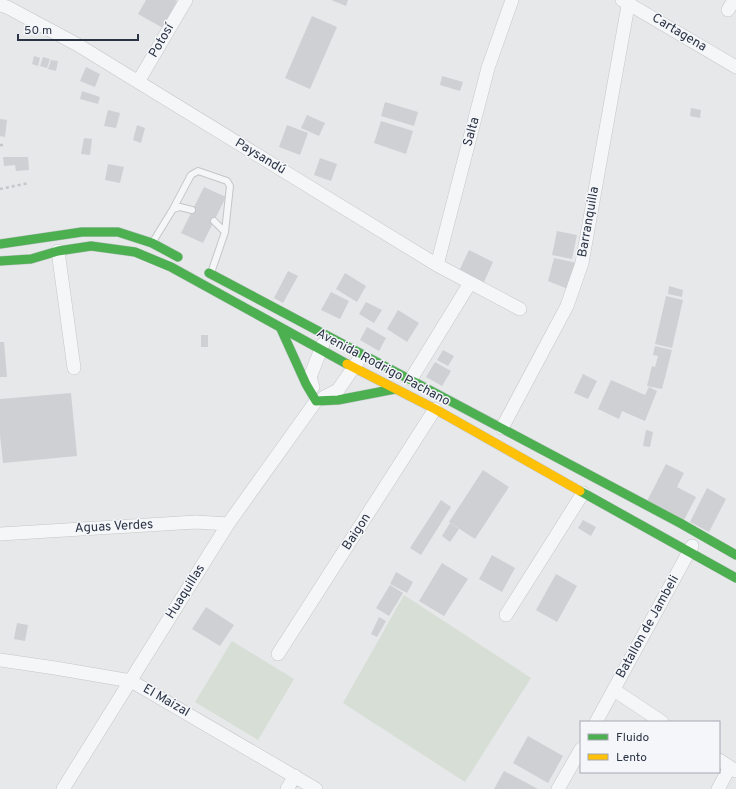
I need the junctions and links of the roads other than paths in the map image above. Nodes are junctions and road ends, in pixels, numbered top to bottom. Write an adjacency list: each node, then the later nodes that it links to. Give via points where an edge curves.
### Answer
1 (186, 0): 7 (street, Potosí)
2 (512, 0): 17 (street, Salta, via 488,68)
3 (626, 1): 6 (street, Cartagena); 31 (street, Barranquilla, via 582,263 567,306)
4 (4, 6): 5 (street); 7 (street, Paysandú, via 78,45)
5 (0, 18)
6 (736, 67)
7 (138, 82): 17 (street, Paysandú)
8 (173, 209): 9 (lane, via 180,207); 11 (lane, via 195,172 227,181 230,186); 12 (lane)
9 (192, 210)
10 (214, 221): 11 (lane)
11 (225, 232): 18 (lane)
12 (152, 243): 13 (main road, via 118,232 82,232); 15 (main road)
13 (0, 244)
14 (58, 251): 16 (main road, Avenida Rodrigo Pachano, via 31,259); 21 (main road, Avenida Rodrigo Pachano, via 91,246 135,252 171,267); 25 (street)
15 (184, 260)
16 (0, 261)
17 (437, 265): 19 (street, Paysandú)
18 (207, 272): 22 (main road, Avenida Rodrigo Pachano)
19 (470, 283): 20 (street, Paysandú); 27 (street)
20 (520, 309)
21 (281, 329): 23 (main road, Avenida Rodrigo Pachano); 29 (main road)
22 (328, 335): 23 (street); 24 (main road, Avenida Rodrigo Pachano)
23 (320, 350): 26 (main road, Avenida Rodrigo Pachano); 29 (street, via 310,377)
24 (362, 353): 26 (street); 27 (main road, Avenida Rodrigo Pachano)
25 (74, 368)
26 (354, 368): 28 (main road, Avenida Rodrigo Pachano); 29 (street, via 338,390)
27 (411, 379): 31 (main road, Avenida Rodrigo Pachano)
28 (395, 389): 29 (main road, via 338,400); 30 (main road, Avenida Rodrigo Pachano)
29 (316, 401): 33 (street, Huaquillas)
30 (435, 409): 32 (main road, Avenida Rodrigo Pachano); 40 (street, Baigon)
31 (502, 428): 34 (main road, Avenida Rodrigo Pachano)
32 (583, 493): 36 (main road, Avenida Rodrigo Pachano); 39 (street)
33 (228, 524): 35 (street, Aguas Verdes, via 196,522); 42 (street, Huaquillas)
34 (698, 532): 36 (street, Batallon de Jambeli); 37 (main road, Avenida Rodrigo Pachano)
35 (0, 534)
36 (689, 552): 38 (main road, Avenida Rodrigo Pachano); 43 (street, Batallon de Jambeli)
37 (736, 555)
38 (736, 578)
39 (506, 615)
40 (278, 654)
41 (0, 660): 42 (street, El Maizal)
42 (130, 681): 49 (street, El Maizal); 50 (street, Huaquillas)
43 (614, 690): 44 (street, Batallon de Jambeli); 45 (street)
44 (597, 721)
45 (660, 721)
46 (580, 751): 53 (street)
47 (720, 761): 48 (street)
48 (733, 769): 54 (street)
49 (295, 776): 51 (street); 52 (street, El Maizal)
50 (63, 789)
51 (287, 789)
52 (316, 789)
53 (558, 789)
54 (718, 789)

